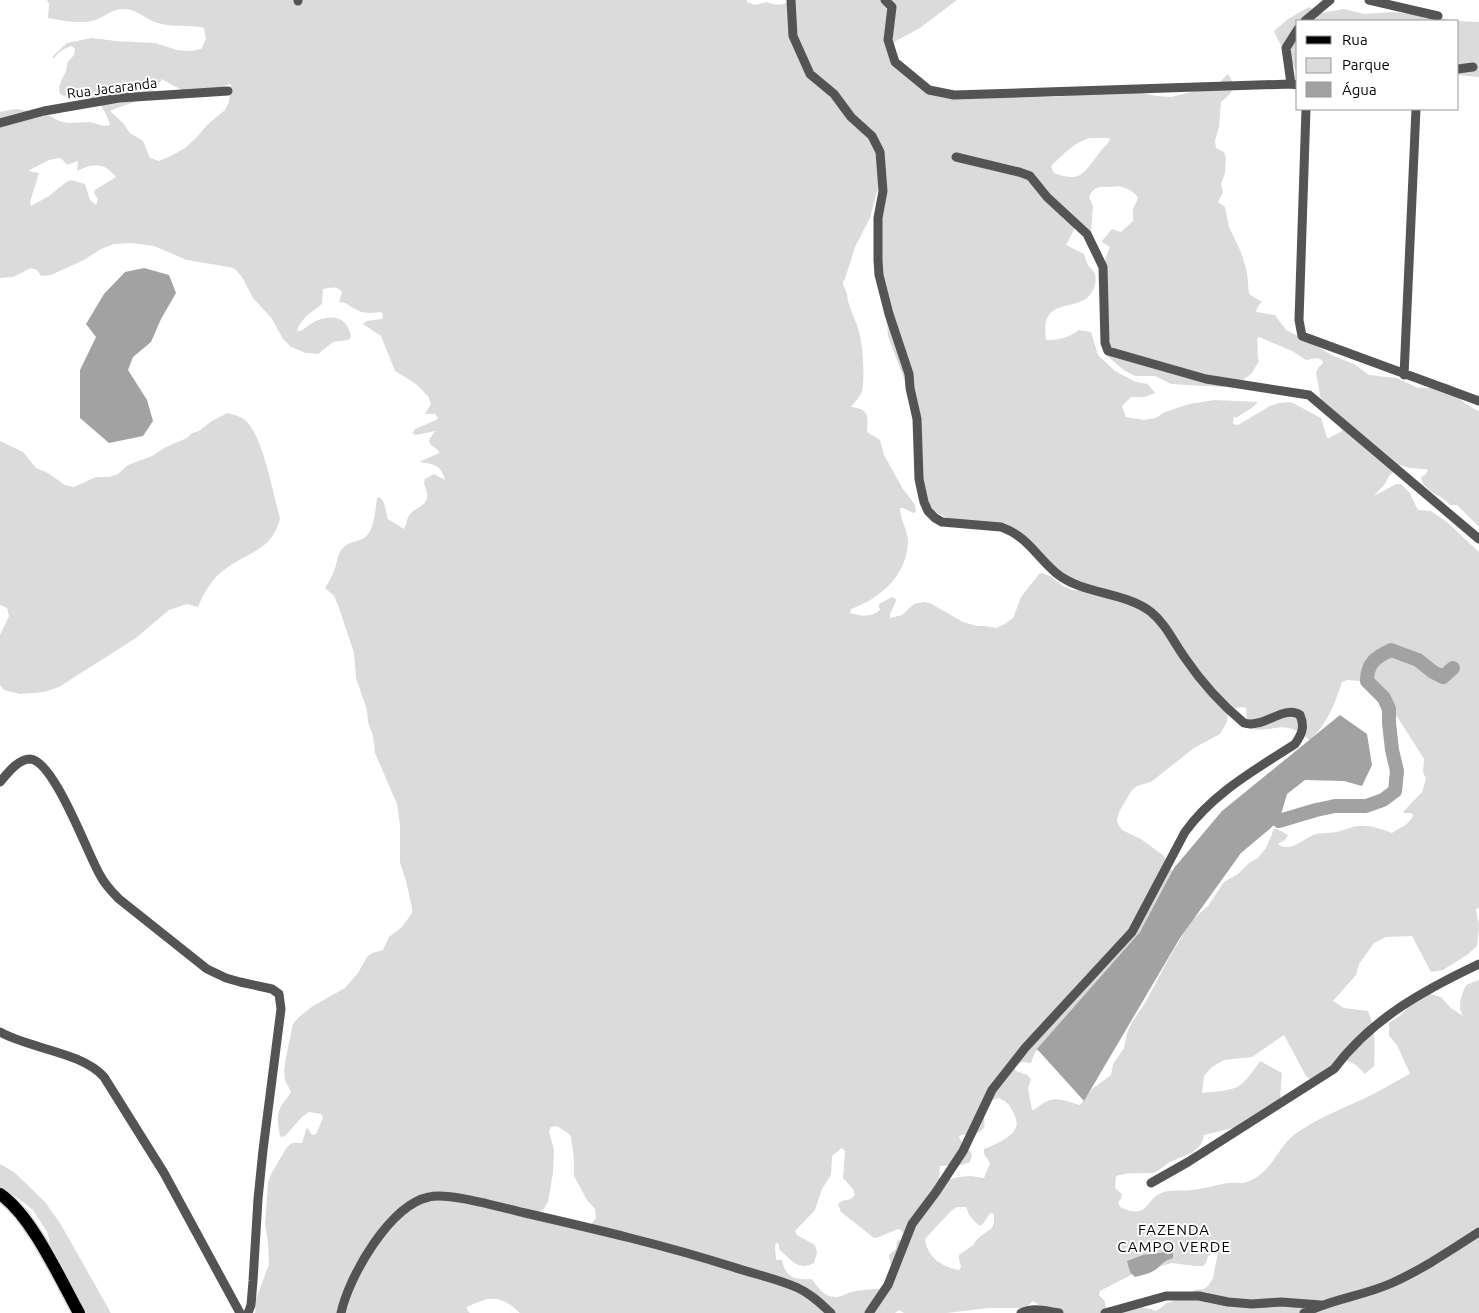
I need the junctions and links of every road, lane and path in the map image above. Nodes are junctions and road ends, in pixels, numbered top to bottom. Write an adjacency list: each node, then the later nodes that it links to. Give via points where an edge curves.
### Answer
1 (791, 0): 31 (street, via 793,36 810,74 834,94 851,117 872,136 880,152 883,191 878,218 879,275 909,374 917,419 919,479 928,511 942,522 1009,530 1068,580 1126,599 1152,613 1204,685 1244,723 1258,724 1291,712 1300,715 1303,726 1295,744 1234,784 1195,818 1132,932 1025,1048 992,1090 963,1151 912,1224 888,1286)
2 (885, 0): 10 (street, via 892,7 888,40 895,62 929,90 954,95)
3 (1330, 0): 6 (street)
4 (1369, 0): 5 (street)
5 (1438, 16)
6 (1306, 20)
7 (1296, 32): 10 (street, via 1286,48)
8 (1473, 67): 9 (street)
9 (1459, 69)
10 (1295, 84)
11 (228, 91): 14 (street, Rua Jacaranda, via 119,98 44,110)
12 (1306, 110): 16 (street, via 1299,320 1302,336)
13 (1416, 110): 16 (street)
14 (0, 123)
15 (956, 157): 18 (street, via 1030,176 1047,197 1087,234 1103,267 1105,343 1108,351 1206,379 1309,395)
16 (1404, 374): 17 (street)
17 (1479, 401)
18 (1479, 539)
19 (0, 782): 28 (street, via 25,760 42,764 99,874 119,899 208,969 226,978 272,989 279,994 281,1009 263,1150)
20 (1479, 964): 22 (street, via 1443,981 1380,1020 1334,1069)
21 (0, 1032): 27 (street, via 91,1065 104,1077 164,1173)
22 (1151, 1182)
23 (0, 1194): 26 (main road, via 24,1218)
24 (1479, 1232): 25 (street, via 1391,1284)
25 (1321, 1305): 34 (street, via 1252,1304 1199,1296 1166,1296); 35 (street)
26 (79, 1313)
27 (240, 1313)
28 (248, 1313)
29 (341, 1313): 30 (street, via 359,1267 382,1232 409,1205 430,1196 484,1204 683,1251 796,1287)
30 (830, 1313)
31 (869, 1313)
32 (1021, 1313): 33 (street, via 1036,1309)
33 (1059, 1313)
34 (1104, 1313)
35 (1304, 1313)

